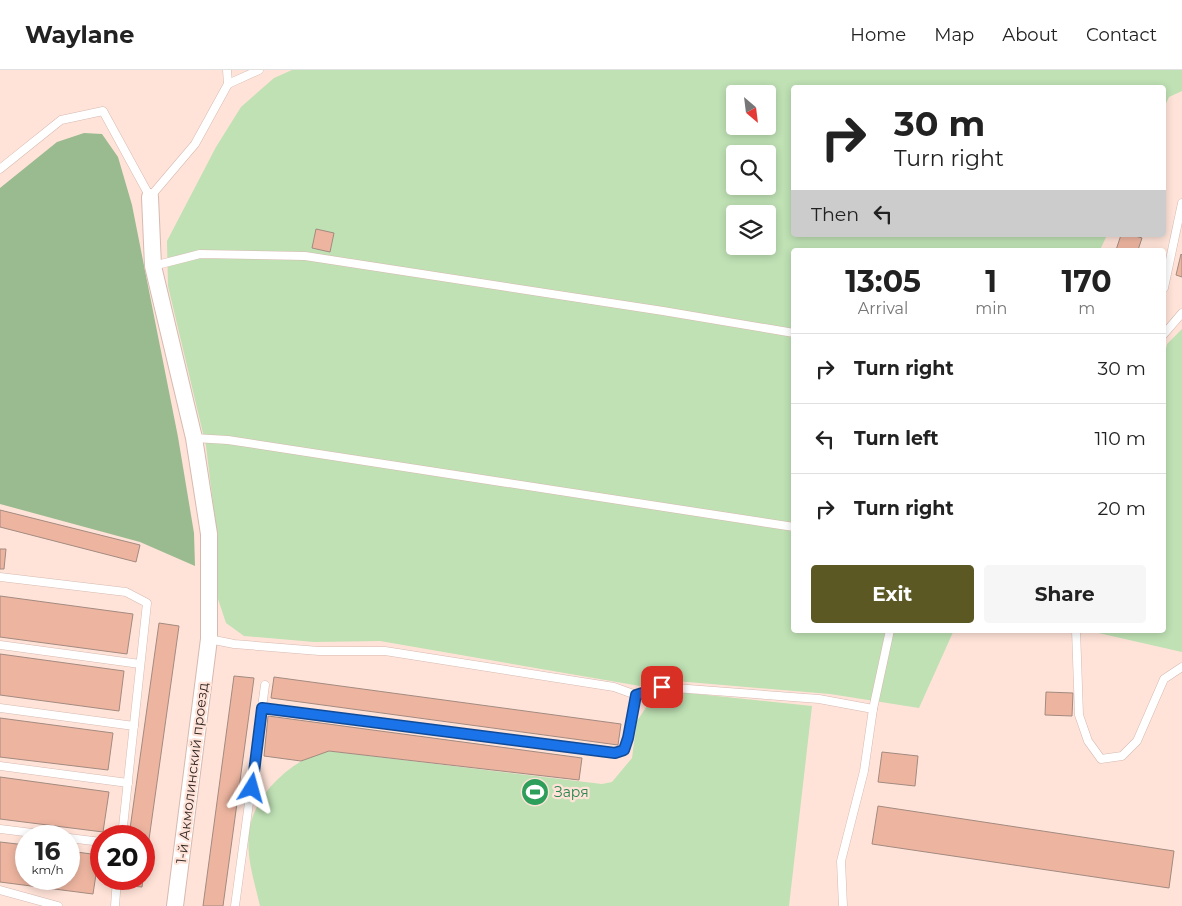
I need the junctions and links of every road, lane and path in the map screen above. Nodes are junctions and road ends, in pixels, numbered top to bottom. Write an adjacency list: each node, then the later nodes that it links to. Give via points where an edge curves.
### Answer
1 (227, 70): 3 (lane)
2 (259, 70): 3 (lane)
3 (228, 84): 5 (lane, via 195,144)
4 (0, 169): 5 (lane, via 61,120 103,111)
5 (150, 197): 8 (street, 1-й Акмолинский проезд)
6 (1182, 203): 7 (lane)
7 (1178, 244): 9 (lane)
8 (153, 266): 11 (lane, via 200,254 305,256); 13 (street, 1-й Акмолинский проезд)
9 (1166, 282)
10 (1182, 313): 12 (lane)
11 (791, 332)
12 (1166, 332)
13 (194, 438): 14 (lane, via 228,440); 18 (street, 1-й Акмолинский проезд, via 209,534)
14 (791, 528)
15 (0, 577): 20 (lane, via 126,592 147,603)
16 (889, 633): 26 (lane)
17 (1076, 633): 21 (lane, via 1079,715 1088,741 1102,759 1122,756 1137,741 1164,679)
18 (209, 639): 23 (lane, via 319,651 385,651 614,687); 37 (street, 1-й Акмолинский проезд)
19 (0, 645): 20 (lane)
20 (140, 664): 27 (lane)
21 (1182, 667)
22 (265, 684): 25 (lane)
23 (636, 695): 25 (lane, via 624,750 615,753); 26 (lane, via 662,687 819,699)
24 (0, 708): 27 (lane)
25 (262, 708): 38 (lane)
26 (873, 709): 39 (lane, via 864,771 840,861)
27 (134, 726): 29 (lane)
28 (0, 766): 29 (lane)
29 (128, 783): 30 (lane)
30 (123, 825)
31 (0, 829): 32 (lane)
32 (15, 831)
33 (0, 890): 35 (lane)
34 (117, 890): 36 (lane)
35 (58, 906)
36 (115, 906)
37 (175, 906)
38 (235, 906)
39 (843, 906)

